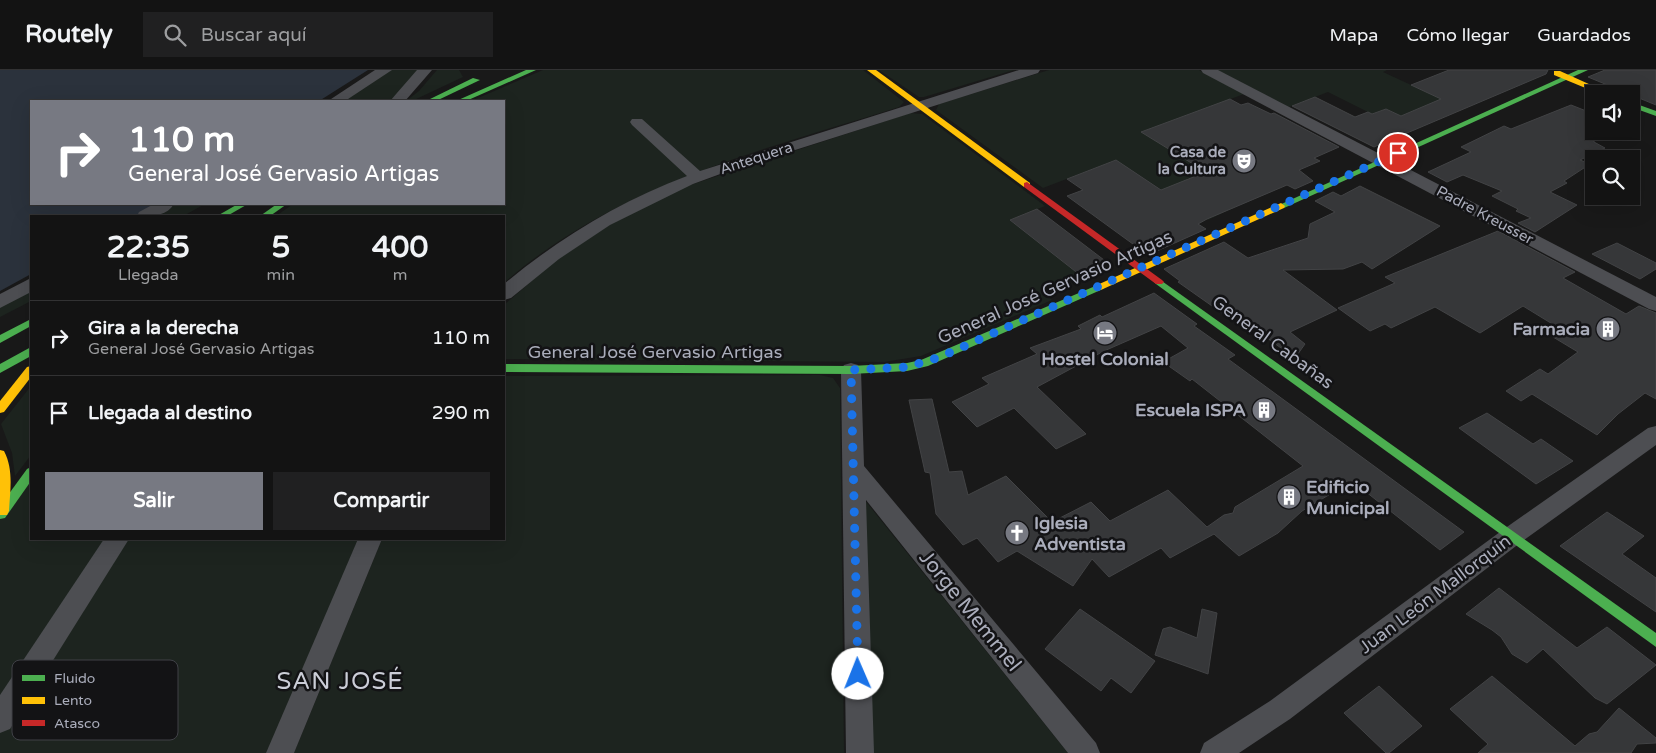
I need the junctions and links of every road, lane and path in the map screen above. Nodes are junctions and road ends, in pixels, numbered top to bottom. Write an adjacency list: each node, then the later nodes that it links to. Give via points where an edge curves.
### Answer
1 (385, 70): 12 (street)
2 (425, 70): 13 (street)
3 (532, 70): 15 (street)
4 (871, 70): 16 (street, General Cabañas)
5 (1032, 70): 16 (street, Antequera)
6 (1208, 70): 20 (street, Padre Kreusser)
7 (1548, 70): 10 (street)
8 (1584, 70): 10 (street, General José Gervasio Artigas)
9 (485, 75): 14 (street)
10 (1567, 78): 11 (street); 20 (street, General José Gervasio Artigas)
11 (1585, 85)
12 (337, 100)
13 (398, 100)
14 (432, 100)
15 (462, 100)
16 (920, 106): 21 (street, Antequera); 28 (street, General Cabañas)
17 (1640, 108): 18 (street)
18 (1656, 114)
19 (636, 122): 21 (street)
20 (1381, 161): 28 (street, General José Gervasio Artigas); 32 (street, Padre Kreusser)
21 (696, 177): 30 (street, Antequera, via 641,200 600,223 557,251)
22 (164, 205): 25 (street)
23 (242, 205): 26 (street)
24 (281, 205): 27 (street)
25 (147, 215)
26 (223, 215)
27 (266, 215)
28 (1141, 268): 38 (street, General José Gervasio Artigas, via 924,363); 46 (street, General Cabañas)
29 (30, 285): 31 (street)
30 (505, 293)
31 (0, 302)
32 (1656, 305)
33 (30, 323): 34 (street)
34 (0, 339)
35 (30, 352): 37 (street)
36 (505, 368): 38 (street, General José Gervasio Artigas)
37 (0, 369)
38 (851, 370): 43 (street)
39 (30, 371): 40 (street)
40 (0, 409)
41 (1656, 434): 46 (street, Juan León Mallorquín)
42 (0, 454): 45 (street, via 5,474)
43 (854, 469): 54 (street); 55 (street, Jorge Memmel)
44 (30, 473): 45 (street)
45 (1, 513)
46 (1512, 536): 49 (street, General Cabañas); 56 (street, Juan León Mallorquín, via 1280,710)
47 (116, 540): 50 (street)
48 (370, 540): 53 (street)
49 (1656, 641)
50 (38, 660)
51 (12, 701): 52 (street)
52 (0, 719)
53 (280, 753)
54 (860, 753)
55 (1086, 753)
56 (1214, 753)

